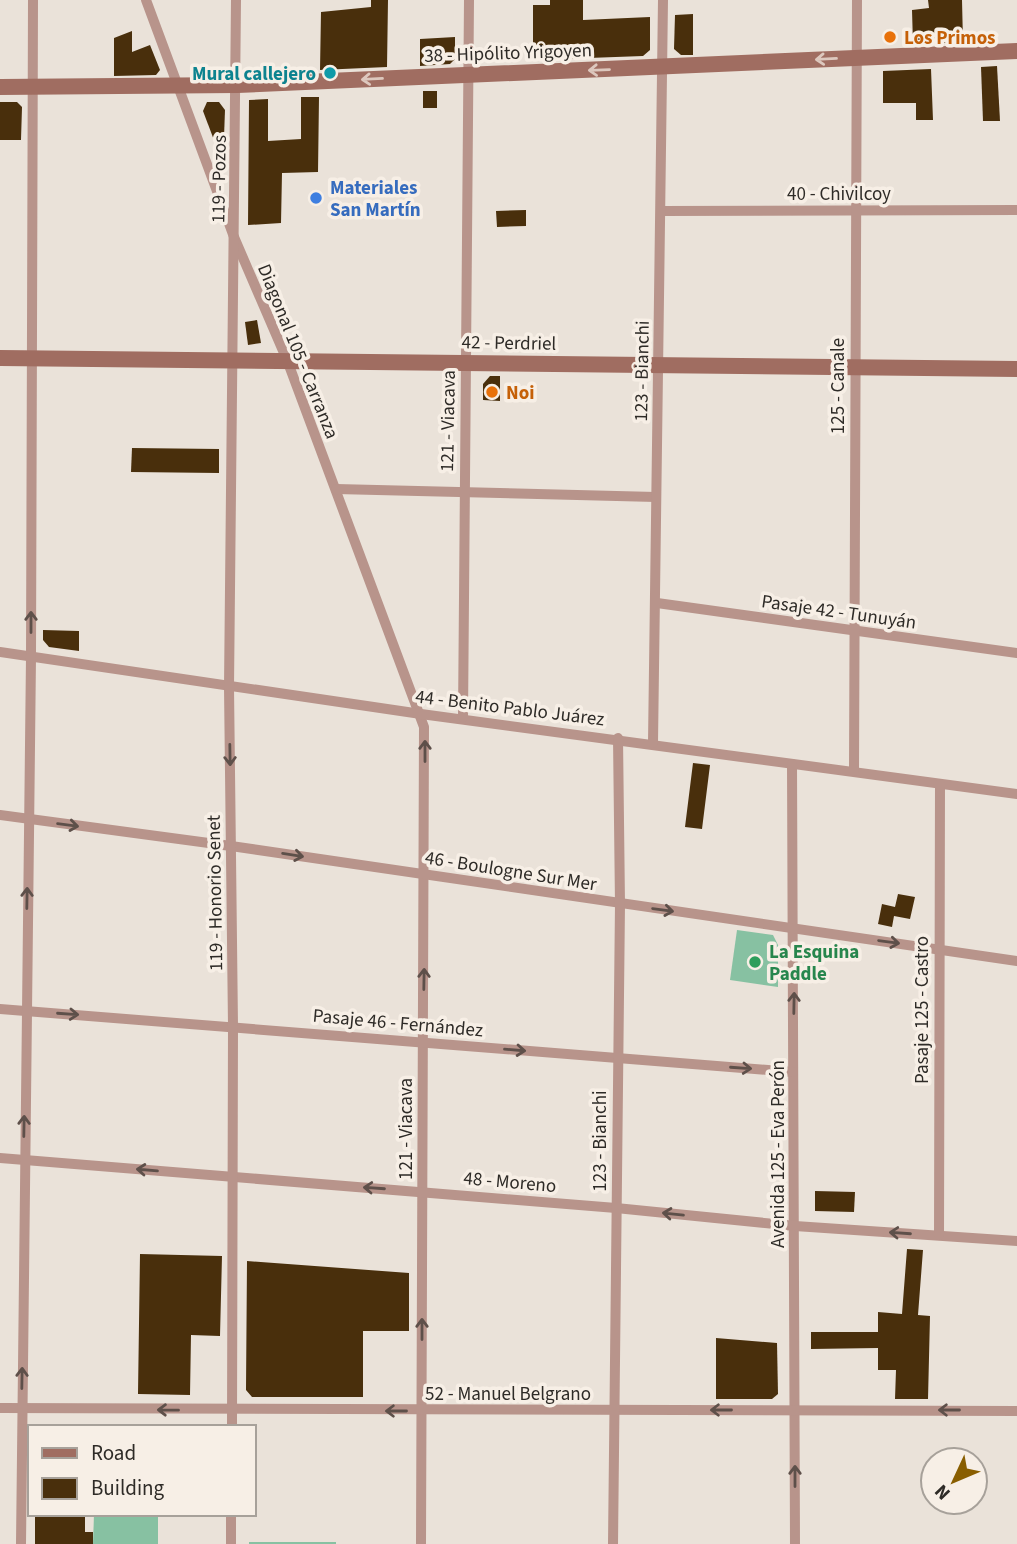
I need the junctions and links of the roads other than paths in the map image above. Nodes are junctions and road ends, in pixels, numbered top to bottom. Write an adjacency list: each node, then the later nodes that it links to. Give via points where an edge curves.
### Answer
1 (33, 0): 14 (street)
2 (146, 0): 12 (street, Diagonal 105 - Carranza)
3 (236, 0): 11 (street, 119 - Pozos)
4 (469, 0): 10 (street, 121 - Viacava)
5 (663, 0): 9 (street, 123 - Bianchi)
6 (857, 0): 8 (street, 125 - Canale)
7 (1017, 51): 8 (street, 38 - Hipólito Yrigoyen)
8 (856, 57): 9 (street, 38 - Hipólito Yrigoyen, one-way to 9); 15 (street, 125 - Canale)
9 (662, 67): 10 (street, 38 - Hipólito Yrigoyen, one-way to 10); 17 (street, 123 - Bianchi)
10 (468, 75): 11 (street, 38 - Hipólito Yrigoyen, one-way to 11); 23 (street, 121 - Viacava)
11 (237, 85): 12 (street, 38 - Hipólito Yrigoyen); 18 (street, 119 - Pozos)
12 (180, 87): 14 (street, 38 - Hipólito Yrigoyen); 18 (street, Diagonal 105 - Carranza)
13 (0, 88): 14 (street, 38 - Hipólito Yrigoyen)
14 (32, 88): 20 (street)
15 (855, 210): 16 (street, 40 - Chivilcoy); 17 (street, 40 - Chivilcoy); 25 (street, 125 - Canale)
16 (1017, 210)
17 (661, 211): 24 (street, 123 - Bianchi)
18 (234, 237): 21 (street, 119 - Pozos); 22 (street, Diagonal 105 - Carranza)
19 (0, 358): 20 (street, 42 - Perdriel)
20 (30, 358): 21 (street, 42 - Perdriel); 34 (street, one-way to 20)
21 (232, 359): 22 (street, 42 - Perdriel); 35 (street, 119 - Honorio Senet)
22 (287, 360): 23 (street, 42 - Perdriel); 27 (street, Diagonal 105 - Carranza)
23 (466, 362): 24 (street, 42 - Perdriel); 28 (street, 121 - Viacava)
24 (658, 365): 25 (street, 42 - Perdriel); 29 (street, 123 - Bianchi)
25 (854, 369): 26 (street, 42 - Perdriel); 31 (street, 125 - Canale)
26 (1017, 369)
27 (336, 489): 28 (street); 36 (street, Diagonal 105 - Carranza)
28 (464, 492): 29 (street); 37 (street, 121 - Viacava)
29 (656, 497): 30 (street, 123 - Bianchi)
30 (657, 603): 31 (street, Pasaje 42 - Tunuyán); 39 (street, 123 - Bianchi)
31 (853, 630): 33 (street, Pasaje 42 - Tunuyán); 41 (street, 125 - Canale)
32 (0, 652): 34 (street, 44 - Benito Pablo Juárez)
33 (1017, 653)
34 (31, 657): 35 (street, 44 - Benito Pablo Juárez); 45 (street)
35 (229, 687): 36 (street, 44 - Benito Pablo Juárez); 46 (street, 119 - Honorio Senet, one-way to 46)
36 (421, 714): 37 (street, 44 - Benito Pablo Juárez); 47 (street, 121 - Viacava, one-way to 36, via 425,727)
37 (463, 717): 38 (street, 44 - Benito Pablo Juárez)
38 (618, 738): 39 (street, 44 - Benito Pablo Juárez); 48 (street, 123 - Bianchi)
39 (653, 743): 40 (street, 44 - Benito Pablo Juárez)
40 (792, 764): 41 (street, 44 - Benito Pablo Juárez); 49 (street, Avenida 125 - Eva Perón)
41 (854, 771): 42 (street, 44 - Benito Pablo Juárez)
42 (940, 784): 43 (street, 44 - Benito Pablo Juárez); 50 (street, Pasaje 125 - Castro)
43 (1017, 794)
44 (0, 815): 45 (street, 46 - Boulogne Sur Mer)
45 (28, 820): 46 (street, 46 - Boulogne Sur Mer, one-way to 46); 53 (street, one-way to 45)
46 (231, 846): 47 (street, 46 - Boulogne Sur Mer, one-way to 47); 54 (street, 119 - Honorio Senet)
47 (425, 875): 48 (street, 46 - Boulogne Sur Mer); 55 (street, 121 - Viacava, one-way to 47)
48 (620, 904): 49 (street, 46 - Boulogne Sur Mer, one-way to 49); 56 (street, 123 - Bianchi)
49 (795, 929): 50 (street, 46 - Boulogne Sur Mer, one-way to 50); 57 (street, Avenida 125 - Eva Perón, one-way to 49)
50 (939, 950): 51 (street, 46 - Boulogne Sur Mer); 64 (street, Pasaje 125 - Castro)
51 (1017, 961)
52 (0, 1009): 53 (street, Pasaje 46 - Fernández)
53 (26, 1011): 54 (street, Pasaje 46 - Fernández, one-way to 54); 59 (street, one-way to 53)
54 (233, 1026): 55 (street, Pasaje 46 - Fernández); 60 (street, 119 - Honorio Senet)
55 (423, 1041): 56 (street, Pasaje 46 - Fernández, one-way to 56); 61 (street, 121 - Viacava)
56 (617, 1059): 57 (street, Pasaje 46 - Fernández, one-way to 57); 62 (street, 123 - Bianchi)
57 (793, 1072): 63 (street, Avenida 125 - Eva Perón)
58 (0, 1158): 59 (street, 48 - Moreno)
59 (24, 1160): 60 (street, 48 - Moreno, one-way to 59); 67 (street, one-way to 59)
60 (233, 1177): 61 (street, 48 - Moreno, one-way to 60); 71 (street, 119 - Honorio Senet)
61 (422, 1191): 62 (street, 48 - Moreno); 68 (street, 121 - Viacava, one-way to 61)
62 (616, 1208): 63 (street, 48 - Moreno, one-way to 62); 69 (street, 123 - Bianchi)
63 (795, 1226): 64 (street, 48 - Moreno, one-way to 63); 70 (street, Avenida 125 - Eva Perón)
64 (939, 1235): 65 (street, 48 - Moreno)
65 (1017, 1241)
66 (0, 1408): 67 (street, 52 - Manuel Belgrano)
67 (22, 1409): 71 (street, 52 - Manuel Belgrano, one-way to 67); 75 (street)
68 (421, 1410): 69 (street, 52 - Manuel Belgrano); 71 (street, 52 - Manuel Belgrano, one-way to 71); 77 (street, 121 - Viacava)
69 (613, 1410): 70 (street, 52 - Manuel Belgrano, one-way to 69); 78 (street, 123 - Bianchi)
70 (794, 1410): 72 (street, 52 - Manuel Belgrano, one-way to 70); 79 (street, Avenida 125 - Eva Perón, one-way to 70)
71 (232, 1411): 73 (street, 119 - Honorio Senet)
72 (1017, 1411)
73 (232, 1425)
74 (231, 1516): 76 (street)
75 (21, 1544)
76 (231, 1544)
77 (421, 1544)
78 (613, 1544)
79 (795, 1544)

